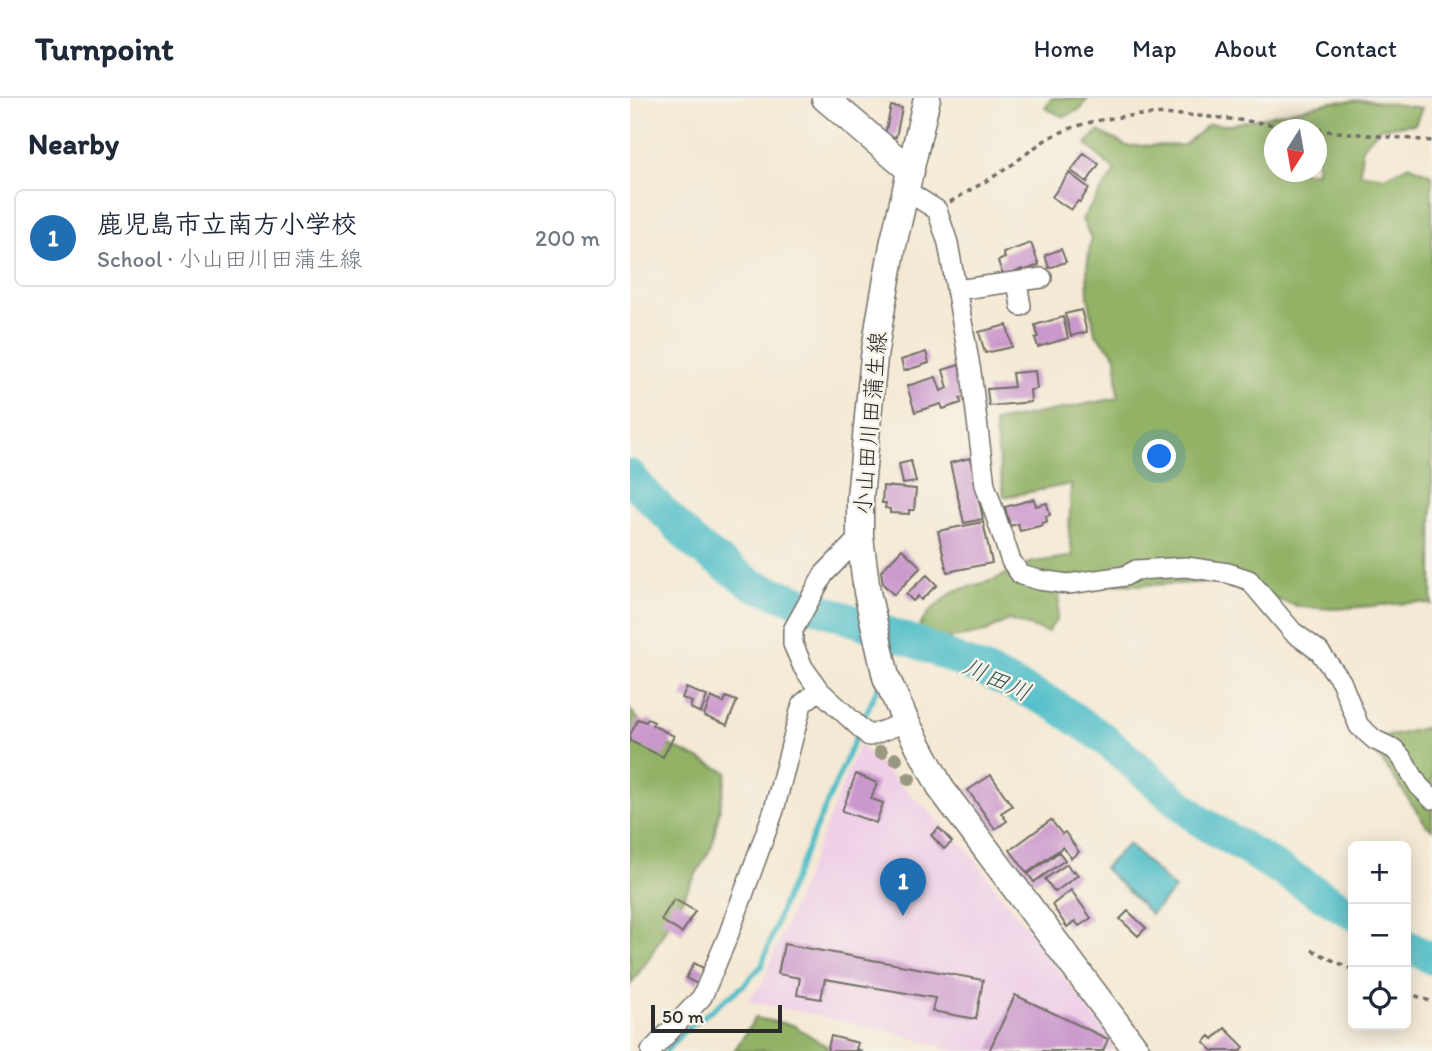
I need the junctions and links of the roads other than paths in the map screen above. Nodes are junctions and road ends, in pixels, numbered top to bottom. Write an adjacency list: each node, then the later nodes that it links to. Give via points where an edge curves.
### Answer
1 (825, 98): 3 (main road)
2 (927, 98): 3 (main road, 小山田川田蒲生線)
3 (909, 181): 6 (street, via 937,210); 8 (main road, 小山田川田蒲生線, via 874,357)
4 (1042, 278): 5 (street)
5 (1017, 282): 6 (street); 7 (street)
6 (956, 290): 11 (street, via 985,485 1011,561 1021,575 1068,584 1125,576 1136,570 1186,566 1250,580 1293,632 1319,651 1341,681 1359,726 1394,749)
7 (1021, 306)
8 (860, 537): 9 (street, via 824,574 793,630 793,644); 10 (main road, 小山田川田蒲生線, via 886,677)
9 (819, 690): 10 (street, via 869,736); 12 (street, via 802,704 774,810 702,996)
10 (906, 722): 13 (main road, 小山田川田蒲生線, via 942,790)
11 (1432, 799)
12 (651, 1051)
13 (1137, 1051)

